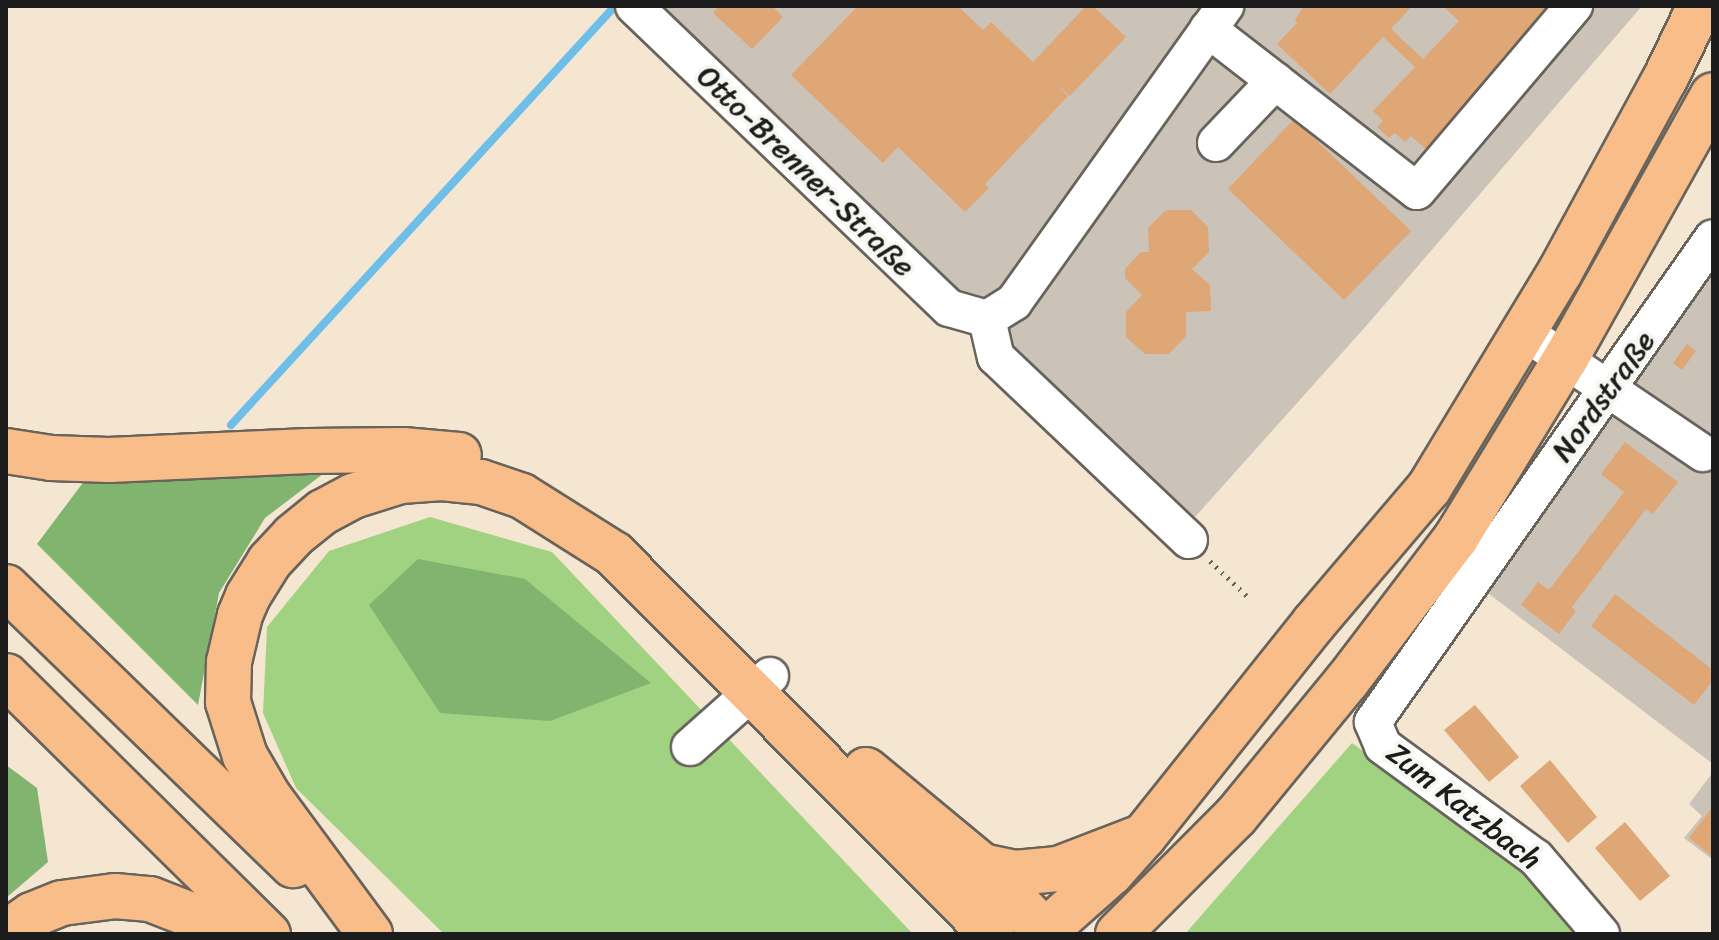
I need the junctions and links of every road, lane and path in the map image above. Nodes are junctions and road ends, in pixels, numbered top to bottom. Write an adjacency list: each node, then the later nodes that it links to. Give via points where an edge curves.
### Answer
1 (634, 6): 9 (street, Otto-Brenner-Straße, via 949,308)
2 (1574, 6): 5 (street, via 1417,191)
3 (1700, 6): 10 (main road, via 1604,193)
4 (1216, 18): 5 (street); 9 (street, via 1014,302)
5 (1275, 81): 7 (street)
6 (1713, 95): 11 (main road)
7 (1216, 143)
8 (1713, 238): 12 (street, Nordstraße)
9 (987, 319): 15 (street, via 996,357)
10 (1524, 332): 11 (street); 22 (main road, via 1429,488)
11 (1566, 358): 12 (street); 31 (main road, via 1456,538 1347,681 1236,816)
12 (1609, 389): 14 (street); 16 (street, Nordstraße)
13 (6, 451): 20 (main road, via 109,460 403,450 509,465 554,482 611,520)
14 (1703, 453)
15 (1189, 540): 18 (path)
16 (1490, 552): 32 (street, Zum Katzbach, via 1373,722 1383,746 1536,858)
17 (6, 587): 28 (main road)
18 (1247, 596)
19 (6, 676): 27 (main road)
20 (761, 684): 21 (street); 23 (main road); 29 (main road, via 614,554 544,507 503,488 418,479 353,496 323,512 281,547 257,579 240,615 227,684 245,756); 30 (main road)
21 (690, 747)
22 (1144, 836): 23 (main road, via 1058,869 1015,873); 25 (main road)
23 (982, 866): 25 (main road)
24 (6, 933): 26 (main road, via 62,903 115,896 150,899)
25 (1045, 933)
26 (240, 934)
27 (268, 934)
28 (364, 934)
29 (370, 934)
30 (992, 934)
31 (1118, 934)
32 (1601, 934)

